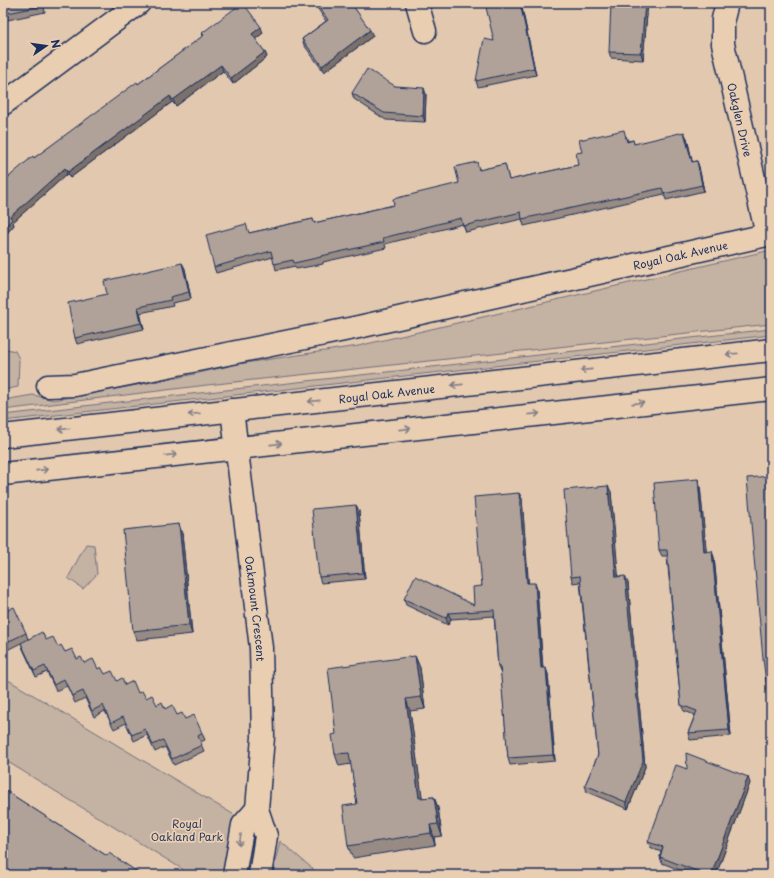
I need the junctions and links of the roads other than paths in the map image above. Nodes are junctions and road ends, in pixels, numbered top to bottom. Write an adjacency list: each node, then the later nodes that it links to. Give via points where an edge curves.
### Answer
1 (139, 3): 5 (street)
2 (417, 3): 4 (street)
3 (727, 3): 6 (street, Oakglen Drive, via 723,19 724,44)
4 (425, 31)
5 (3, 104)
6 (769, 234): 8 (street, Royal Oak Avenue, via 354,328 75,385)
7 (771, 350): 10 (street, Royal Oak Avenue, one-way to 10)
8 (48, 386)
9 (771, 388): 12 (street, one-way to 9)
10 (232, 410): 11 (street, Royal Oak Avenue, one-way to 11); 12 (street, Oakmount Crescent)
11 (3, 436)
12 (237, 448): 13 (street, one-way to 12); 14 (street, Oakmount Crescent, via 261,648 263,737)
13 (3, 474)
14 (257, 809): 15 (street, one-way to 15, via 243,825); 16 (street, Oakmount Crescent, via 266,836)
15 (234, 875)
16 (260, 875)

